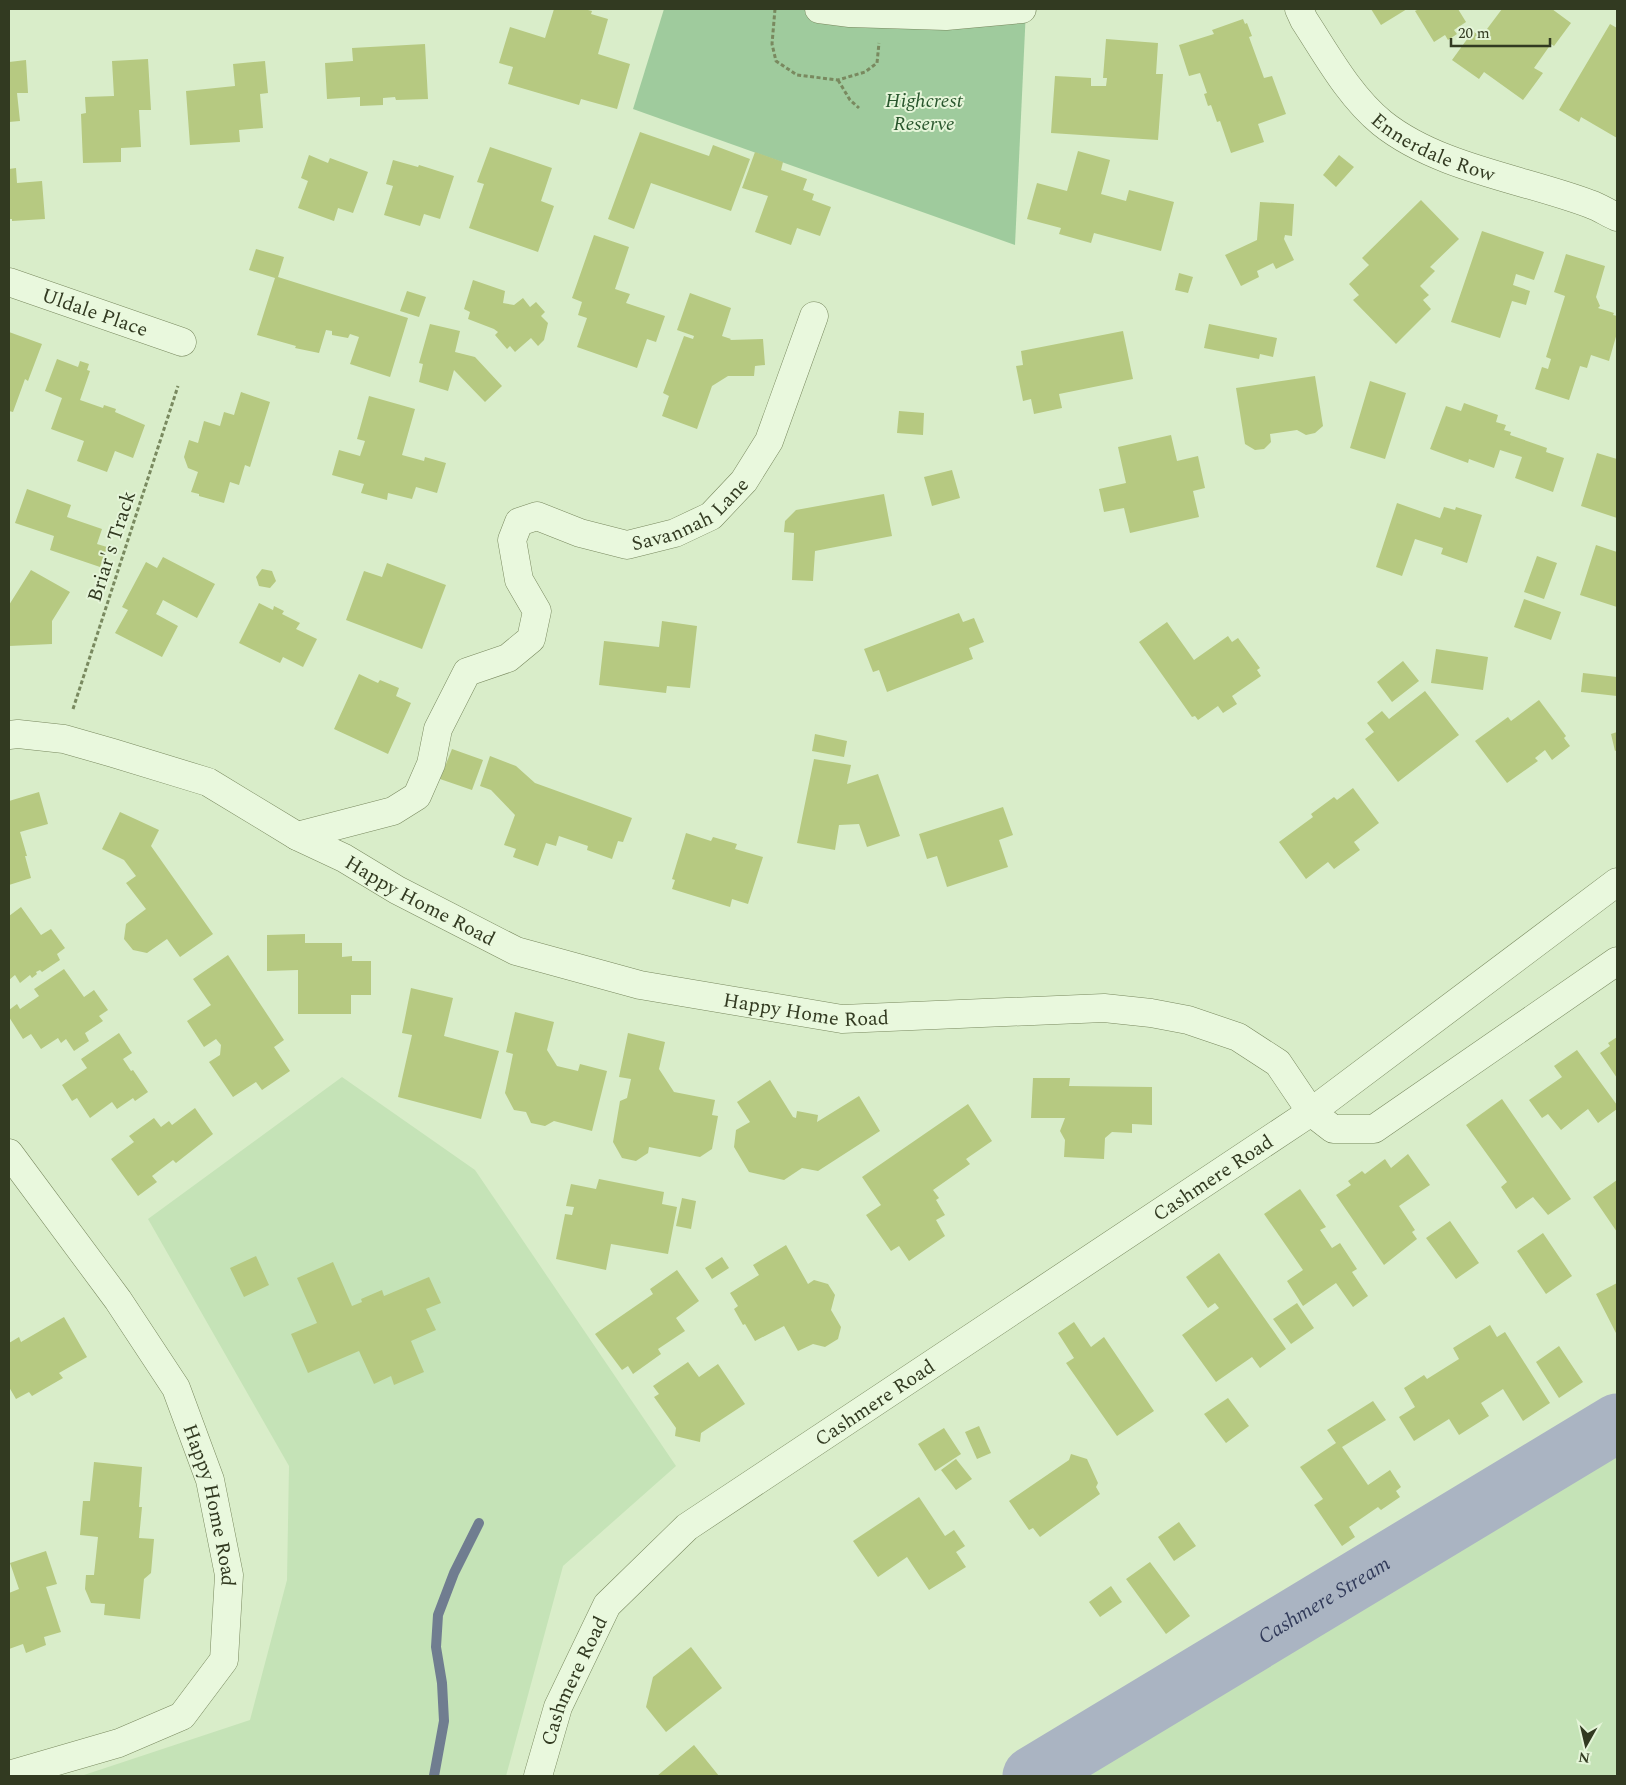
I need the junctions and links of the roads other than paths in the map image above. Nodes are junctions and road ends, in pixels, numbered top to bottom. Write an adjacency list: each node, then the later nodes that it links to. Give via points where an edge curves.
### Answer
1 (819, 9): 2 (street, via 946,16)
2 (1022, 9)
3 (1299, 9): 4 (street, Ennerdale Row, via 1350,89 1382,123 1424,150 1591,204)
4 (1617, 218)
5 (9, 282): 7 (street, Uldale Place)
6 (814, 316): 8 (street, Savannah Lane, via 769,441 744,481 712,516 675,532 627,545 580,533 537,516 518,522 512,540)
7 (182, 342)
8 (519, 580): 10 (street, Happy Home Road, via 537,611 531,639 508,658 467,672 438,728 431,764 417,796 393,811)
9 (9, 735): 10 (street, Happy Home Road, via 64,739 208,782)
10 (297, 836): 13 (street, Happy Home Road, via 516,951 640,985 842,1019 1104,1008 1188,1020 1238,1037 1278,1063)
11 (1617, 882): 13 (street, Cashmere Road)
12 (1617, 961): 13 (street, via 1374,1129 1333,1129)
13 (1311, 1112): 16 (street, Cashmere Road, via 687,1527 607,1606 558,1707)
14 (9, 1153): 15 (street, Happy Home Road, via 118,1300 176,1388 210,1480 229,1575 224,1660 182,1716 119,1743)
15 (9, 1775)
16 (538, 1776)

